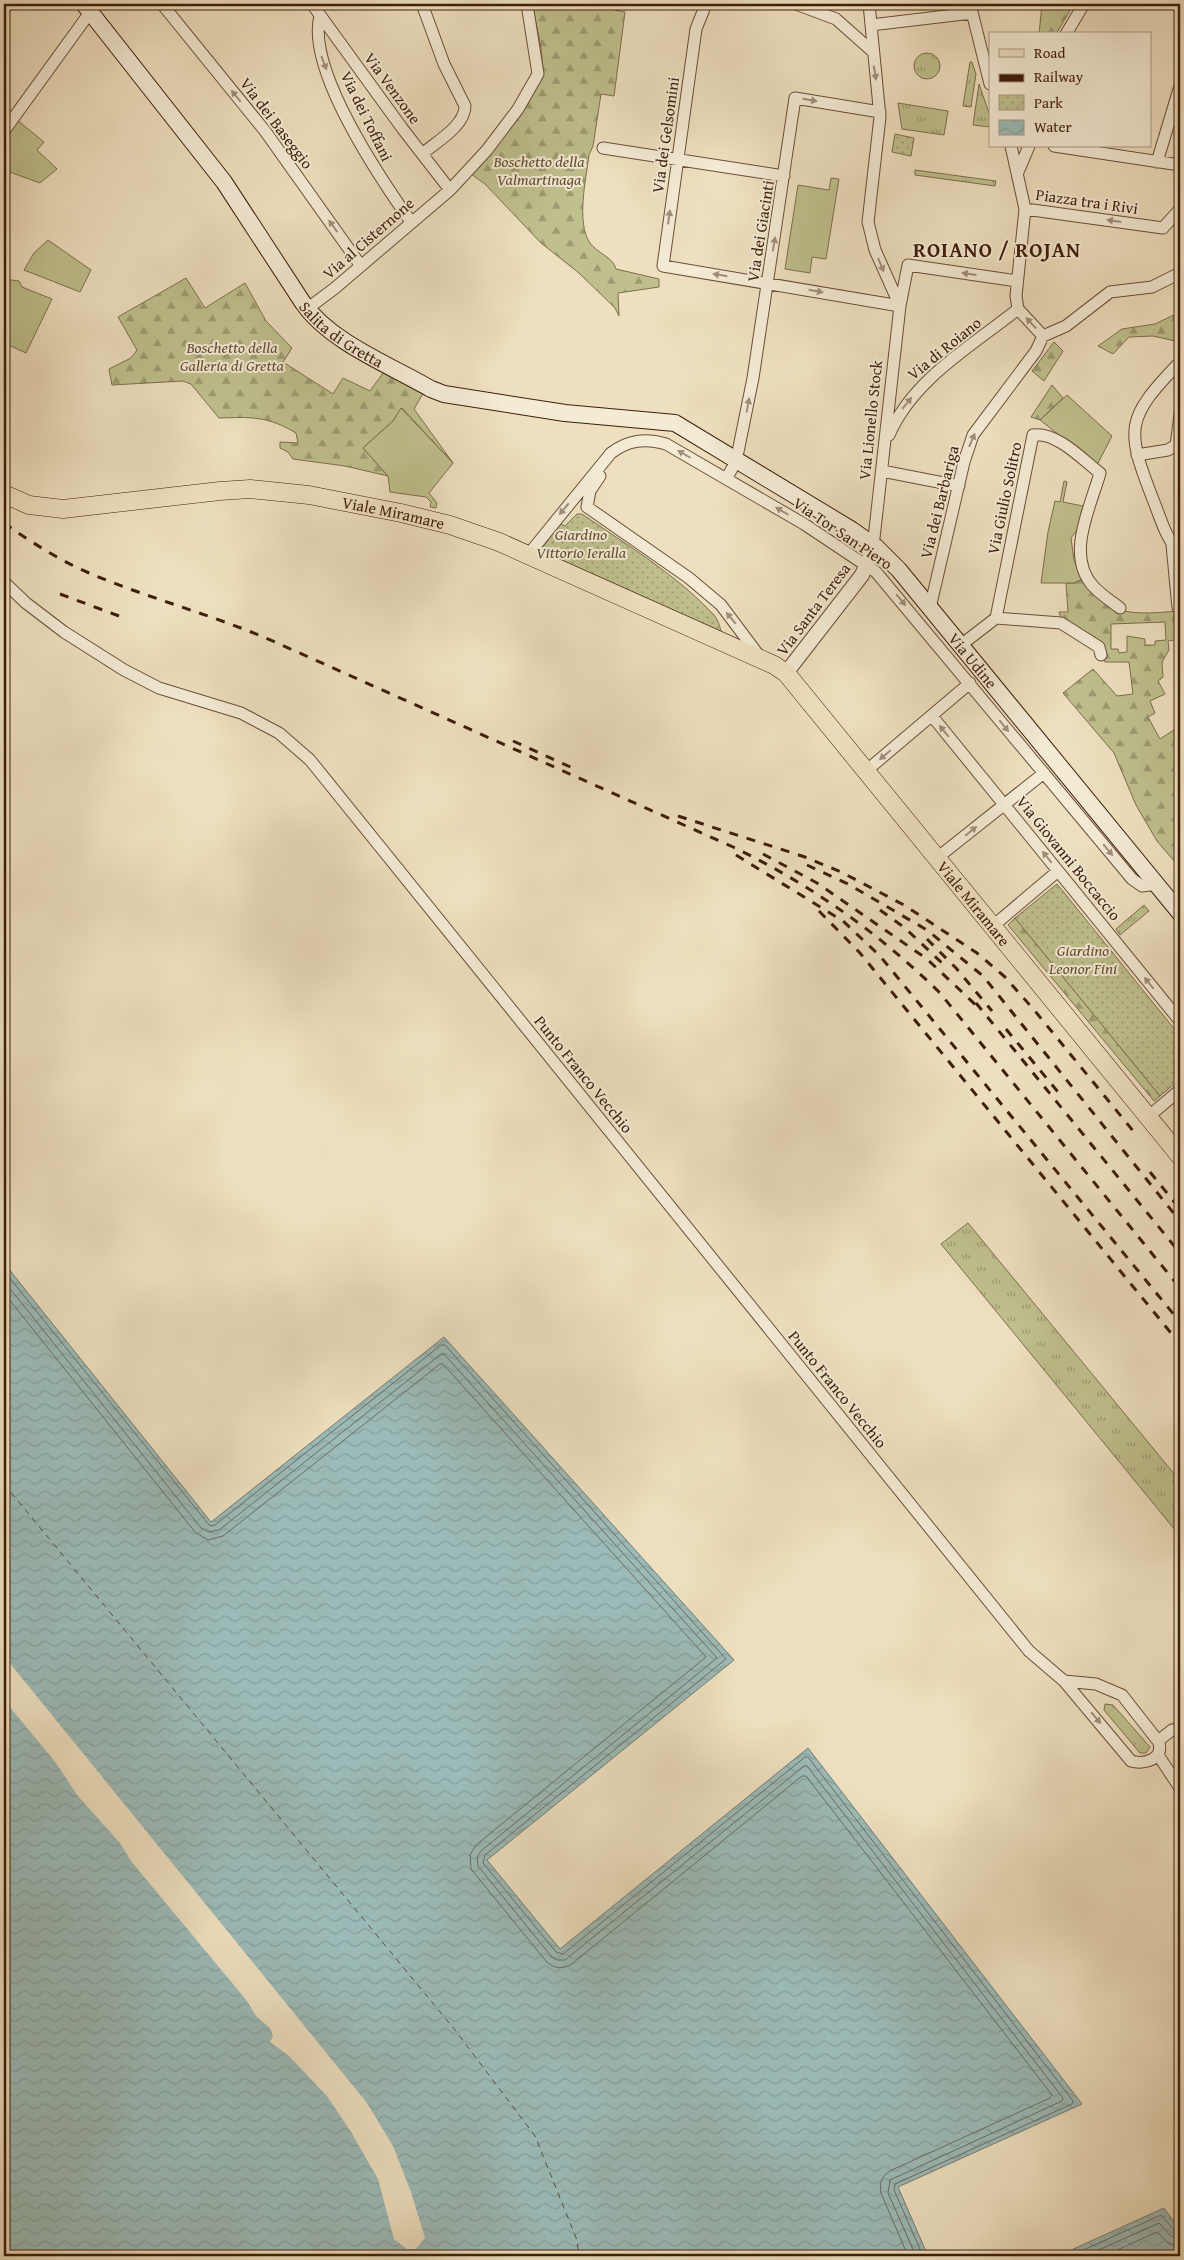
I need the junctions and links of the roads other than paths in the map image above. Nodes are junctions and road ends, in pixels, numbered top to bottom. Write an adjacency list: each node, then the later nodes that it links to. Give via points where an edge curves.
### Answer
1 (162, 4): 33 (street, Via dei Baseggio, one-way to 1, via 265,131)
2 (312, 4): 11 (street, Via Venzone)
3 (422, 4): 23 (street, via 465,106 460,121)
4 (527, 4): 29 (street, Via al Cisternone, via 538,74 504,129)
5 (796, 4): 14 (street, via 836,20)
6 (869, 4): 12 (street)
7 (1084, 4): 13 (street)
8 (87, 7): 18 (street); 38 (main road, Salita di Gretta, via 229,189)
9 (704, 9): 24 (street, Via dei Gelsomini, via 696,30)
10 (971, 9): 12 (street); 15 (street)
11 (320, 16): 23 (street, Via Venzone); 32 (street, Via dei Toffani, one-way to 32, via 318,46 336,94 362,148)
12 (871, 25): 14 (street)
13 (1067, 32)
14 (872, 51): 17 (street, one-way to 17)
15 (989, 80)
16 (1180, 86): 25 (street)
17 (880, 112): 28 (street, Via dei Giacinti, one-way to 17, via 796,98); 37 (street, one-way to 37, via 868,222 875,250)
18 (4, 131)
19 (603, 148): 24 (street)
20 (1012, 148): 27 (street)
21 (1028, 148): 27 (street)
22 (1067, 148): 25 (street)
23 (422, 154): 29 (street, Via Venzone)
24 (677, 160): 28 (street); 36 (street, Via dei Gelsomini, one-way to 24, via 663,266)
25 (1157, 162): 26 (street)
26 (1180, 165)
27 (1018, 172): 30 (street)
28 (784, 176): 36 (street, Via dei Giacinti, one-way to 28)
29 (450, 190): 32 (street, Via al Cisternone)
30 (1024, 209): 31 (street, Piazza tra i Rivi, one-way to 30, via 1163,228); 35 (street, Piazza tra i Rivi)
31 (1180, 209)
32 (410, 222): 33 (street, Via al Cisternone)
33 (362, 266): 38 (street, Via al Cisternone)
34 (1180, 273): 40 (street, via 1152,286 1110,292 1066,326)
35 (1017, 281): 37 (street, Via Lionello Stock, one-way to 37, via 908,265); 39 (street, Piazza tra i Rivi)
36 (768, 283): 37 (street, one-way to 37); 46 (street, Via dei Giacinti, one-way to 36, via 753,378)
37 (900, 306): 43 (street, Via Lionello Stock)
38 (307, 309): 46 (main road, Salita di Gretta, via 328,330 444,394 565,413 663,421 683,426)
39 (1018, 309): 40 (street, one-way to 39); 43 (street, Via di Roiano, one-way to 39, via 900,411 921,387)
40 (1043, 336): 49 (street, Via dei Barbariga, one-way to 40, via 973,435 1036,351)
41 (1180, 362): 44 (street, via 1151,392 1140,410 1135,425)
42 (1180, 415): 44 (street, via 1176,445 1168,450)
43 (884, 446): 47 (street, Via Lionello Stock)
44 (1137, 455): 52 (street)
45 (606, 458): 48 (street, Via Tor San Piero, one-way to 45, via 656,441 641,440 624,445); 53 (street, Via Tor San Piero, one-way to 53); 62 (street, Viale Miramare, one-way to 45, via 721,605 683,574 587,507 590,491 606,467)
46 (732, 458): 48 (street, Via dei Giacinti); 56 (main road, Via Udine, via 876,547)
47 (882, 471): 49 (street); 51 (street, Via Lionello Stock)
48 (726, 479): 54 (street, Via Tor San Piero, one-way to 48)
49 (959, 486): 56 (street, Via dei Barbariga)
50 (4, 494): 53 (main road, Viale Miramare, via 29,505 62,509 220,490 277,491 429,520 466,530)
51 (874, 538)
52 (1176, 549): 58 (street)
53 (528, 555): 62 (main road, Viale Miramare)
54 (869, 560): 63 (street, Via Santa Teresa, via 862,575); 64 (street, Via Tor San Piero, one-way to 64)
55 (4, 582): 78 (street, Punto Franco Vecchio, via 64,632 124,670 158,688 241,713 279,733 310,760 1029,1651)
56 (930, 608): 60 (main road, Via Udine)
57 (1120, 608): 59 (street, Via Giulio Solitro, via 1093,587 1079,550 1100,473 1060,442 1040,434 1033,436)
58 (1178, 608)
59 (996, 618): 60 (street); 61 (street, via 1061,623 1099,647)
60 (961, 645): 71 (main road, Via Udine)
61 (1101, 655)
62 (760, 657): 63 (main road, Viale Miramare)
63 (786, 673): 66 (main road, Viale Miramare)
64 (970, 683): 65 (street); 67 (street, Via Tor San Piero, one-way to 67)
65 (932, 716): 66 (street, one-way to 66); 68 (street, Via Giovanni Boccaccio, one-way to 65)
66 (866, 772): 69 (main road, Viale Miramare)
67 (1044, 773): 68 (street); 71 (street, Via Tor San Piero, one-way to 71, via 1134,882 1148,887)
68 (1004, 805): 69 (street, one-way to 68); 70 (street, Via Giovanni Boccaccio, one-way to 68)
69 (937, 858): 73 (main road, Viale Miramare)
70 (1058, 871): 73 (street); 74 (street, Via Giovanni Boccaccio, one-way to 70)
71 (1157, 884): 72 (main road, Via Udine)
72 (1180, 913)
73 (993, 926): 76 (main road, Viale Miramare)
74 (1180, 1021)
75 (1180, 1090): 76 (street)
76 (1148, 1117): 77 (main road, Viale Miramare)
77 (1180, 1156)
78 (1064, 1681): 80 (street, via 1096,1684 1122,1695); 81 (street, Punto Franco Vecchio, one-way to 81, via 1131,1760 1141,1764)
79 (1172, 1730): 80 (street)
80 (1158, 1741): 81 (street)
81 (1158, 1755): 82 (street)
82 (1180, 1788)

